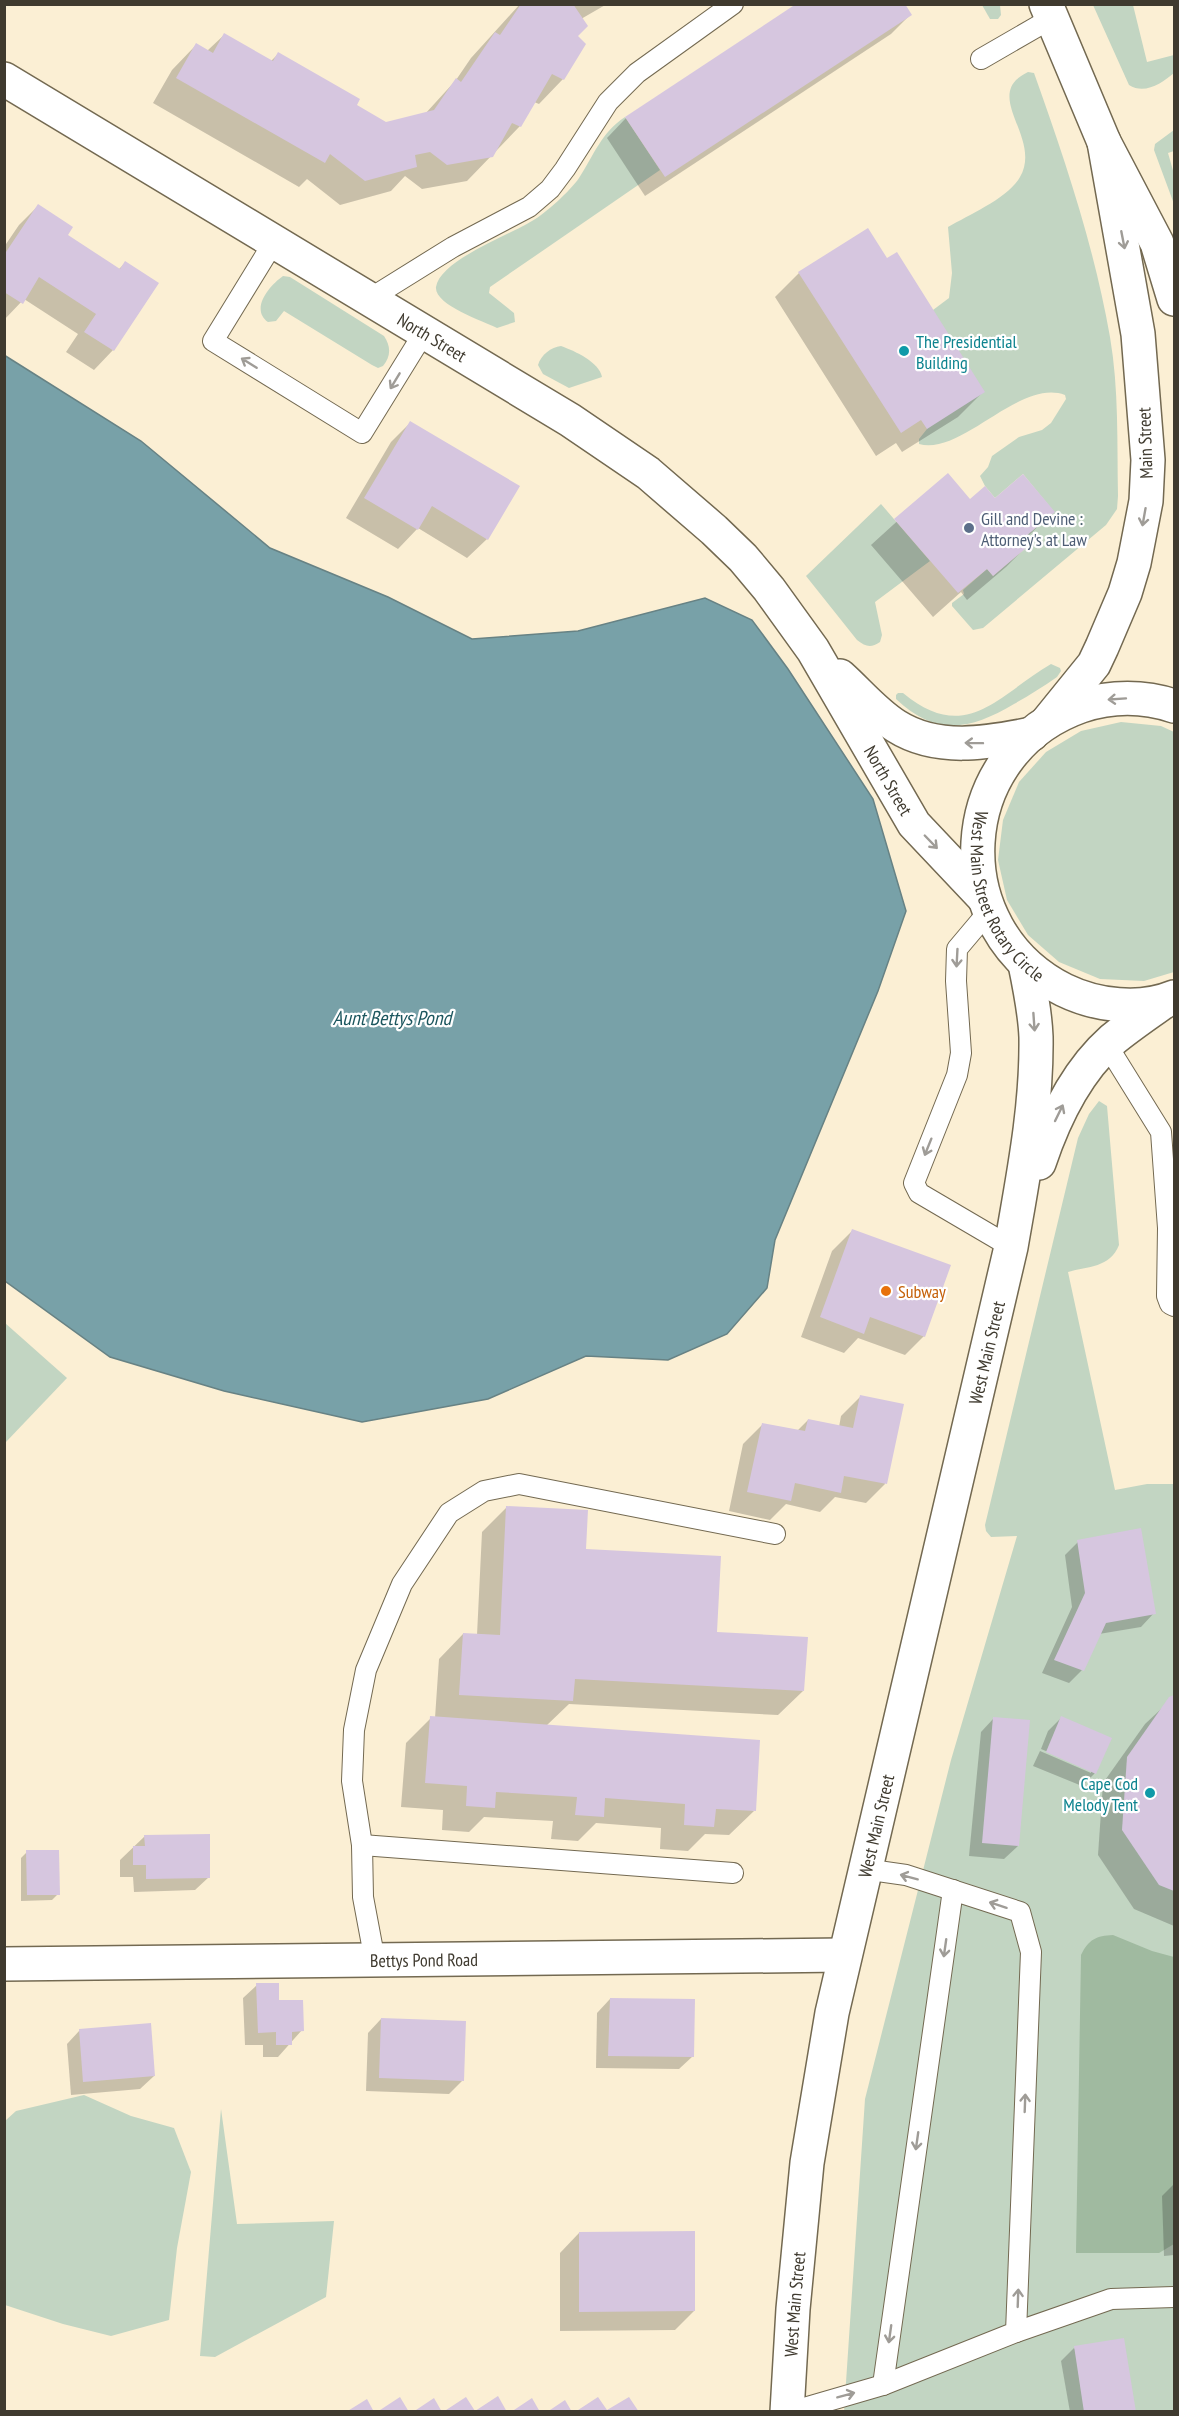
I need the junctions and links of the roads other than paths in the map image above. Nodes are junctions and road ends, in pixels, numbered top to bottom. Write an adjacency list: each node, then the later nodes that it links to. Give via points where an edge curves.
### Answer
1 (733, 4): 7 (lane, via 637,73 608,102 550,189 529,207 453,247)
2 (1049, 11): 3 (lane); 5 (main road, Main Street)
3 (981, 59)
4 (4, 79): 6 (main road, North Street)
5 (1104, 142): 8 (main road, Main Street, via 1157,243); 12 (main road, Main Street, one-way to 12, via 1138,334 1148,460 1146,501 1125,593 1102,647 1094,664)
6 (275, 240): 7 (main road, North Street); 9 (lane, one-way to 6, via 362,433 213,341)
7 (370, 298): 9 (main road, North Street)
8 (1174, 299)
9 (425, 331): 10 (main road, North Street, via 648,473 743,558)
10 (813, 650): 12 (main road, North Street, one-way to 10, via 985,743 938,742 918,737 895,726); 13 (main road, North Street, one-way to 13, via 914,824)
11 (1174, 706): 12 (main road, West Main Street Rotary Circle, one-way to 12, via 1115,699 1069,711)
12 (1040, 728): 13 (main road, West Main Street Rotary Circle, via 1007,759 989,791 978,825 976,861)
13 (986, 904): 14 (main road, West Main Street Rotary Circle, via 1007,944); 18 (lane, one-way to 18, via 957,949 962,1053 914,1183 920,1192)
14 (1025, 964): 15 (main road, West Main Street Rotary Circle, via 1067,991 1106,1003 1136,1005); 18 (main road, West Main Street, one-way to 18, via 1036,1037 1032,1121)
15 (1170, 999): 16 (main road, West Main Street)
16 (1107, 1045): 17 (lane); 18 (main road, West Main Street, one-way to 16, via 1061,1108)
17 (1168, 1134): 19 (lane, via 1167,1296)
18 (1011, 1247): 22 (main road, West Main Street)
19 (1174, 1306)
20 (775, 1534): 21 (lane, via 519,1484 484,1491 449,1513 402,1584 366,1670 354,1730 352,1781)
21 (362, 1845): 23 (lane); 26 (lane, via 363,1897)
22 (864, 1869): 24 (lane, one-way to 22, via 906,1875); 25 (main road, West Main Street)
23 (734, 1873)
24 (953, 1890): 29 (lane, one-way to 24, via 1031,1952 1020,1912); 30 (lane, one-way to 30)
25 (844, 1954): 26 (main road, Bettys Pond Road); 31 (main road, West Main Street, via 807,2163)
26 (375, 1961): 27 (main road, Bettys Pond Road)
27 (4, 1964)
28 (1174, 2296): 29 (lane, via 1111,2299)
29 (1016, 2332): 30 (lane)
30 (883, 2385): 31 (lane, one-way to 30)
31 (788, 2412)

